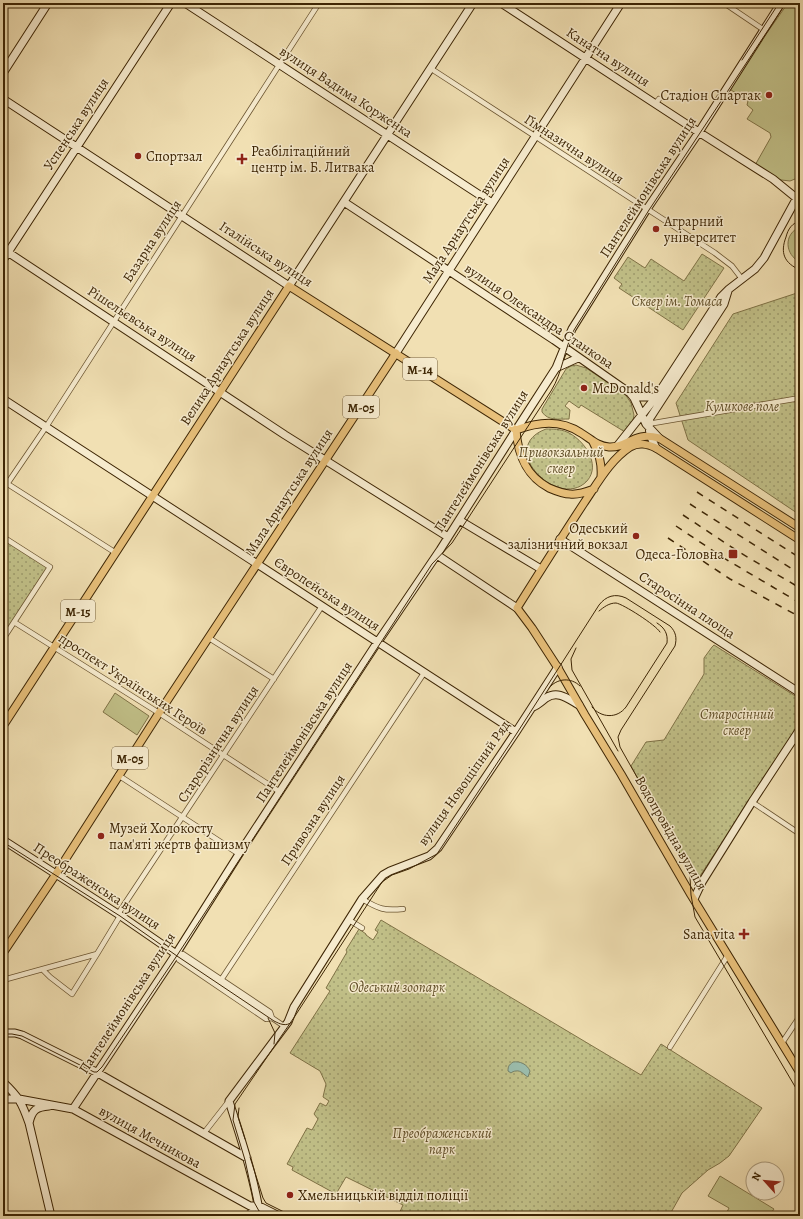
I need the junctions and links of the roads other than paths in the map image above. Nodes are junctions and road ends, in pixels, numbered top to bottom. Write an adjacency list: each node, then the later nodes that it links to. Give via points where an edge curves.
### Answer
1 (48, 3): 14 (main road)
2 (171, 3): 19 (main road, Успенська вулиця)
3 (185, 3): 12 (main road, вулиця Вадима Корженка)
4 (319, 3): 12 (street, Базарна вулиця)
5 (473, 3): 13 (main road, Велика Арнаутська вулиця)
6 (501, 3): 11 (main road, Канатна вулиця)
7 (622, 3): 11 (main road, Мала Арнаутська вулиця)
8 (724, 3): 10 (street)
9 (781, 3): 10 (main road, Пантелеймонівська вулиця)
10 (764, 30): 16 (main road, Пантелеймонівська вулиця)
11 (586, 58): 16 (main road, Канатна вулиця, via 657,101); 18 (main road, Мала Арнаутська вулиця)
12 (280, 65): 17 (main road, вулиця Вадима Корженка); 24 (street, Базарна вулиця)
13 (430, 68): 17 (main road, Велика Арнаутська вулиця); 18 (street, Гімназична вулиця)
14 (3, 73)
15 (3, 99): 19 (main road, Італійська вулиця / М-14)
16 (699, 132): 20 (main road, Канатна вулиця); 23 (main road, Пантелеймонівська вулиця)
17 (388, 135): 21 (main road, Велика Арнаутська вулиця); 22 (main road, вулиця Вадима Корженка)
18 (535, 137): 22 (main road, Мала Арнаутська вулиця / М-05); 23 (street, Гімназична вулиця)
19 (77, 147): 24 (main road, Італійська вулиця / М-14); 25 (main road, Успенська вулиця)
20 (799, 197): 28 (main road, via 764,258)
21 (344, 202): 27 (main road, вулиця Олександра Станкова); 29 (main road, Велика Арнаутська вулиця)
22 (492, 203): 27 (main road, Мала Арнаутська вулиця / М-05)
23 (648, 210): 28 (street, Гімназична вулиця, via 715,253 732,266); 31 (main road, Пантелеймонівська вулиця, via 572,329)
24 (182, 215): 29 (main road, Італійська вулиця / М-14); 30 (street, Базарна вулиця)
25 (5, 251): 26 (main road, Успенська вулиця); 30 (main road, Рішельєвська вулиця)
26 (3, 260)
27 (449, 271): 31 (main road, вулиця Олександра Станкова); 32 (main road, Мала Арнаутська вулиця / М-05)
28 (742, 280): 37 (main road, via 720,297)
29 (290, 286): 32 (main road, Італійська вулиця / М-14); 35 (main road, Велика Арнаутська вулиця / М-15)
30 (113, 321): 35 (main road, Рішельєвська вулиця); 42 (street, Базарна вулиця)
31 (565, 348): 33 (main road, вулиця Олександра Станкова); 34 (main road, Пантелеймонівська вулиця)
32 (396, 353): 43 (main road, Італійська вулиця / М-14); 49 (main road, Мала Арнаутська вулиця / М-05)
33 (578, 358): 34 (main road); 36 (main road, вулиця Олександра Станкова)
34 (556, 368): 43 (main road, Пантелеймонівська вулиця)
35 (220, 391): 49 (main road, Рішельєвська вулиця); 54 (main road, Велика Арнаутська вулиця / М-15)
36 (630, 393): 37 (main road, via 639,397); 40 (main road, вулиця Олександра Станкова)
37 (660, 397): 40 (main road); 41 (main road)
38 (800, 398): 41 (street)
39 (3, 399): 42 (main road, Європейська вулиця)
40 (642, 415): 41 (main road, вулиця Олександра Станкова); 47 (main road)
41 (648, 425): 44 (main road); 45 (main road)
42 (46, 427): 51 (street, Базарна вулиця); 54 (main road, Європейська вулиця)
43 (516, 430): 46 (main road, via 540,423 562,424 573,428); 52 (main road, via 517,446 523,461 542,484 568,494); 55 (main road, Пантелеймонівська вулиця)
44 (650, 436): 45 (main road); 47 (main road, via 636,437); 48 (main road)
45 (659, 438): 56 (main road)
46 (593, 442): 47 (main road, via 609,447); 50 (main road, via 600,456)
47 (618, 445)
48 (656, 448): 50 (main road, via 646,444 631,447 623,452); 60 (main road)
49 (326, 460): 58 (main road, Рішельєвська вулиця); 63 (main road, Мала Арнаутська вулиця / М-05)
50 (601, 477): 52 (main road)
51 (5, 482): 53 (street, Базарна вулиця); 61 (street)
52 (594, 489): 59 (main road)
53 (3, 490)
54 (152, 496): 61 (main road, Велика Арнаутська вулиця / М-15); 63 (main road, Європейська вулиця)
55 (459, 520): 58 (main road, Пантелеймонівська вулиця); 64 (main road)
56 (800, 528)
57 (3, 536): 67 (street, via 50,567)
58 (448, 538): 62 (main road, Пантелеймонівська вулиця)
59 (560, 539): 64 (main road); 75 (main road, Старосінна площа)
60 (800, 540)
61 (116, 553): 71 (main road, Велика Арнаутська вулиця / М-15)
62 (437, 554): 66 (main road); 70 (main road, Пантелеймонівська вулиця)
63 (258, 564): 65 (main road, Європейська вулиця); 68 (main road, Мала Арнаутська вулиця / М-05)
64 (541, 569): 66 (main road)
65 (322, 606): 70 (main road, Європейська вулиця); 74 (street, Старорізнична вулиця)
66 (517, 608): 72 (main road, Водопровідна вулиця)
67 (14, 622): 69 (street); 71 (street, проспект Українських Героїв)
68 (209, 638): 74 (street); 78 (main road, Мала Арнаутська вулиця / М-05)
69 (3, 639)
70 (378, 642): 73 (main road, Європейська вулиця); 86 (main road, Пантелеймонівська вулиця)
71 (55, 646): 78 (street, проспект Українських Героїв); 79 (main road, Велика Арнаутська вулиця / М-15)
72 (558, 667): 76 (main road, Водопровідна вулиця); 77 (main road, вулиця Новощіпний Ряд)
73 (424, 673): 81 (main road, Європейська вулиця); 105 (street, Привозна вулиця)
74 (274, 679): 84 (street, Старорізнична вулиця)
75 (800, 692)
76 (579, 705): 77 (main road, вулиця Новощіпний Ряд, via 563,696 555,695); 93 (main road, Водопровідна вулиця)
77 (531, 708): 81 (main road, вулиця Новощіпний Ряд)
78 (159, 713): 84 (street, проспект Українських Героїв); 85 (main road, Мала Арнаутська вулиця / М-05)
79 (3, 726)
80 (800, 729): 82 (main road)
81 (516, 732): 94 (main road, вулиця Новощіпний Ряд, via 434,852 384,875 371,888)
82 (793, 740): 83 (street); 87 (main road)
83 (800, 744)
84 (223, 756): 86 (street, проспект Українських Героїв); 88 (street, Старорізнична вулиця)
85 (118, 775): 88 (street); 92 (main road, Мала Арнаутська вулиця / М-05)
86 (280, 792): 91 (main road, Пантелеймонівська вулиця)
87 (752, 802): 89 (street); 93 (main road)
88 (182, 818): 91 (street); 96 (street, Старорізнична вулиця)
89 (800, 834)
90 (3, 840): 92 (main road, Преображенська вулиця)
91 (239, 854): 101 (main road, Пантелеймонівська вулиця)
92 (56, 874): 96 (main road, Преображенська вулиця); 99 (main road, Мала Арнаутська вулиця / М-05)
93 (694, 899): 102 (main road, Водопровідна вулиця)
94 (364, 900): 95 (street, via 388,911); 97 (main road, вулиця Новощіпний Ряд)
95 (403, 909)
96 (118, 914): 100 (street, Старорізнична вулиця, via 120,916); 101 (main road, Преображенська вулиця)
97 (350, 921): 98 (street); 108 (main road, вулиця Новощіпний Ряд)
98 (362, 928)
99 (3, 954)
100 (97, 954): 103 (street); 103 (street, Старорізнична вулиця, via 72,994)
101 (176, 954): 105 (street, Преображенська вулиця, via 182,954); 107 (street, Преображенська вулиця); 112 (main road, Пантелеймонівська вулиця)
102 (728, 955): 110 (main road, Водопровідна вулиця); 111 (street)
103 (43, 970): 104 (street)
104 (3, 980)
105 (221, 980): 107 (street, Преображенська вулиця, via 270,1012)
106 (800, 1016): 110 (street)
107 (272, 1018): 108 (street, Преображенська вулиця)
108 (284, 1026): 117 (main road, вулиця Новощіпний Ряд)
109 (3, 1033): 112 (main road, via 22,1035)
110 (782, 1043): 113 (main road, Водопровідна вулиця)
111 (670, 1046)
112 (97, 1073): 119 (main road, Пантелеймонівська вулиця); 121 (main road)
113 (800, 1073)
114 (3, 1082): 116 (main road)
115 (3, 1099): 116 (main road, вулиця Мечникова)
116 (19, 1099): 118 (main road, вулиця Мечникова); 120 (main road)
117 (229, 1101): 121 (street); 122 (main road)
118 (57, 1106): 119 (main road, вулиця Мечникова); 120 (main road, via 37,1108)
119 (73, 1109): 123 (main road, вулиця Мечникова, via 250,1206)
120 (29, 1123): 124 (main road)
121 (204, 1133): 122 (main road)
122 (247, 1158): 123 (main road)
123 (258, 1206): 125 (street); 126 (main road); 127 (main road, вулиця Мечникова)
124 (51, 1216)
125 (245, 1216)
126 (260, 1216)
127 (279, 1216)

